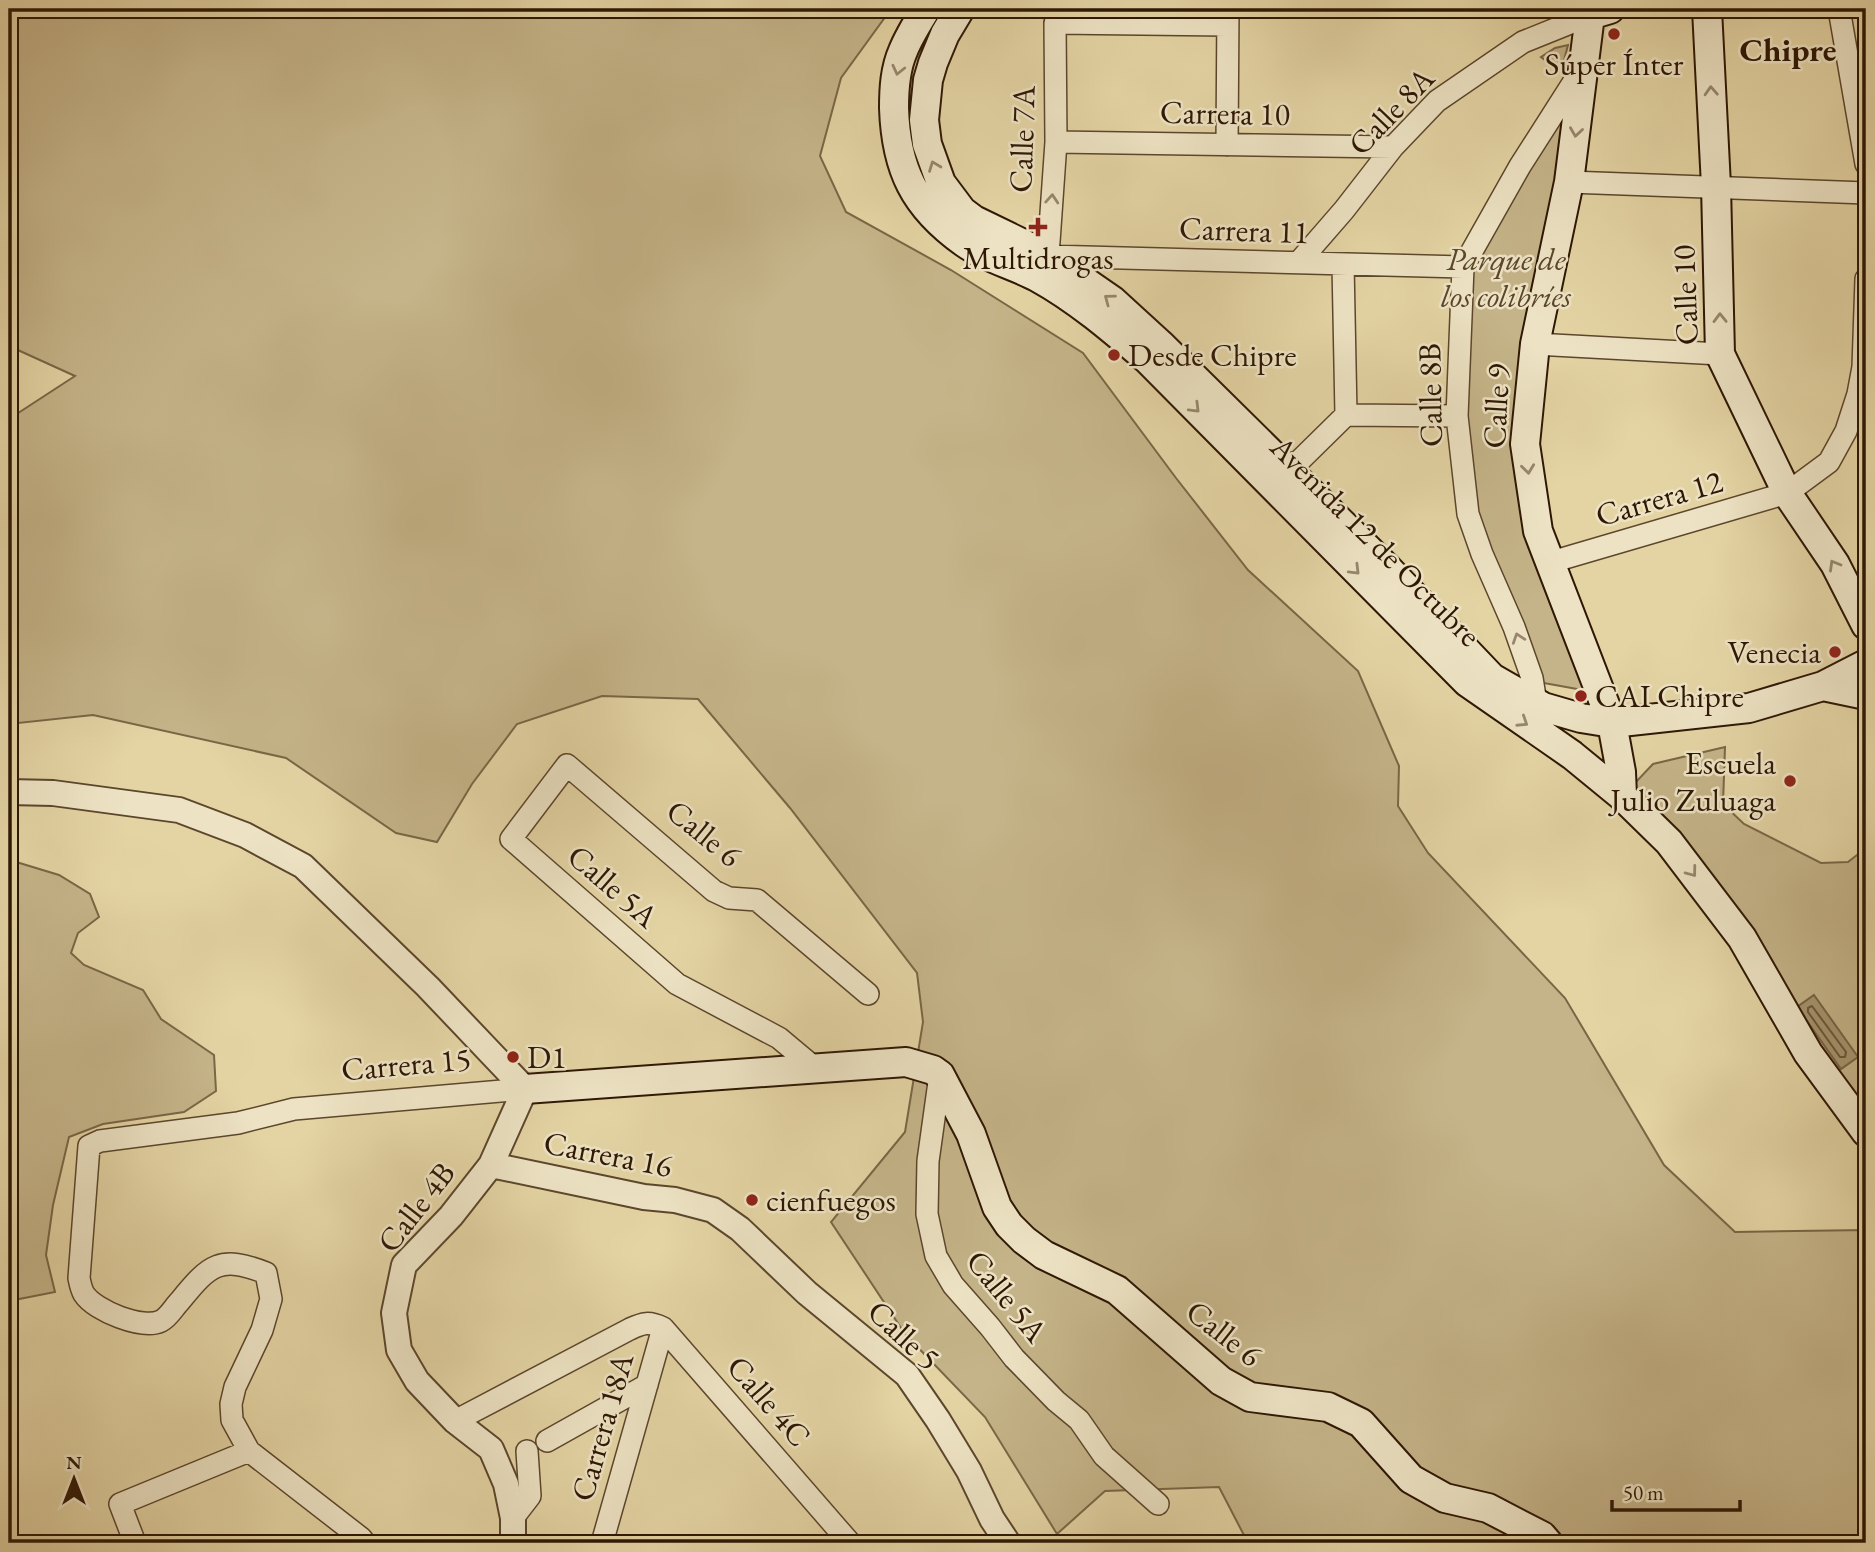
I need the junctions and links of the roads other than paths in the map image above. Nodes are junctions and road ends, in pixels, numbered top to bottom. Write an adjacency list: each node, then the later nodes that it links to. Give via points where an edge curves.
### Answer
1 (926, 9): 18 (main road, Avenida 12 de Octubre, one-way to 18, via 903,51 895,78 901,164 911,186 940,222 967,244)
2 (960, 9): 18 (main road, Avenida 12 de Octubre, one-way to 2, via 962,211 933,163 924,120 928,80)
3 (1707, 9): 14 (main road, Calle 10, one-way to 3)
4 (1839, 9): 8 (street)
5 (1597, 11): 7 (main road, Calle 9); 11 (street, Calle 8A, via 1522,42 1437,101)
6 (1227, 17): 9 (street, Calle 7A, via 1055,23); 10 (street)
7 (1585, 65): 13 (main road, Calle 9, one-way to 13); 19 (street, Calle 8B)
8 (1858, 74): 12 (street)
9 (1056, 142): 10 (street, Carrera 10); 18 (street, Calle 7A, one-way to 9)
10 (1227, 145): 11 (street, Carrera 10)
11 (1393, 147): 16 (street, Calle 8A)
12 (1866, 152)
13 (1569, 182): 14 (street); 21 (main road, Calle 9)
14 (1716, 186): 15 (street); 22 (main road, Calle 10, one-way to 14)
15 (1866, 193)
16 (1298, 263): 17 (street, Carrera 11); 18 (street, Carrera 11)
17 (1343, 264): 19 (street, Carrera 11); 24 (street)
18 (1042, 267): 26 (main road, Avenida 12 de Octubre, one-way to 18, via 1114,301); 37 (main road, Avenida 12 de Octubre, one-way to 37, via 1147,359 1467,682 1573,755)
19 (1462, 267): 25 (street, Calle 8B)
20 (1866, 279): 23 (street)
21 (1535, 344): 22 (street); 28 (main road, Calle 9, one-way to 28, via 1525,444 1538,531)
22 (1720, 354): 27 (main road, Calle 10)
23 (1865, 367): 27 (street, via 1846,431 1829,462)
24 (1346, 415): 25 (street); 26 (street)
25 (1457, 416): 33 (street, Calle 8B, one-way to 25, via 1514,627 1468,514)
26 (1288, 472): 33 (main road, Avenida 12 de Octubre, via 1492,678)
27 (1787, 493): 28 (street, Carrera 12); 29 (main road, Calle 10, one-way to 27, via 1835,564)
28 (1549, 563): 34 (main road, Calle 9)
29 (1866, 625)
30 (1866, 664): 31 (main road, Avenida 12 de Octubre)
31 (1823, 686): 32 (main road); 34 (main road, Avenida 12 de Octubre, via 1749,708)
32 (1866, 695)
33 (1536, 703): 34 (main road, Avenida 12 de Octubre)
34 (1612, 723): 37 (main road, Calle 9)
35 (566, 765): 38 (street, Calle 6, via 714,891 757,901); 39 (street, Calle 5A, via 511,839 677,984 779,1038)
36 (9, 792): 41 (street, via 53,793 179,810 245,835 303,866)
37 (1622, 796): 42 (main road, Avenida 12 de Octubre, one-way to 42, via 1669,842 1742,938 1808,1054)
38 (869, 993)
39 (816, 1069): 40 (main road, Carrera 15, via 906,1062); 41 (main road, Carrera 15)
40 (940, 1075): 51 (street, Calle 5A, via 928,1161 927,1214 936,1256 953,1285 1014,1358 1079,1420 1104,1456); 59 (main road, Calle 6, via 971,1133 997,1207 1024,1240 1044,1255 1117,1290 1221,1381 1250,1397 1328,1407 1361,1423 1411,1479 1445,1498 1488,1508)
41 (525, 1088): 43 (street, Calle 4B); 49 (street, Carrera 15, via 294,1109 238,1124 89,1146 79,1278 84,1294 99,1308 150,1324 164,1320 217,1265 243,1264 266,1273 271,1299 231,1404 232,1420)
42 (1866, 1132)
43 (491, 1165): 44 (street, Carrera 16); 47 (street, Calle 4B, via 404,1265 394,1314 399,1350 416,1381)
44 (713, 1210): 58 (street, Calle 5, via 906,1375)
45 (663, 1328): 46 (street, Carrera 18A); 47 (street, via 644,1322); 57 (street, Calle 4C)
46 (647, 1385): 48 (street); 56 (street, Carrera 18A)
47 (455, 1421): 52 (street, Calle 4B, via 491,1449 506,1484)
48 (547, 1441)
49 (249, 1451): 53 (street, via 120,1504); 54 (street)
50 (527, 1451): 52 (street, via 530,1496)
51 (1158, 1504)
52 (513, 1518): 55 (street, Calle 4B)
53 (135, 1543)
54 (365, 1543)
55 (513, 1543)
56 (602, 1543)
57 (850, 1543)
58 (1008, 1543)
59 (1548, 1543)

